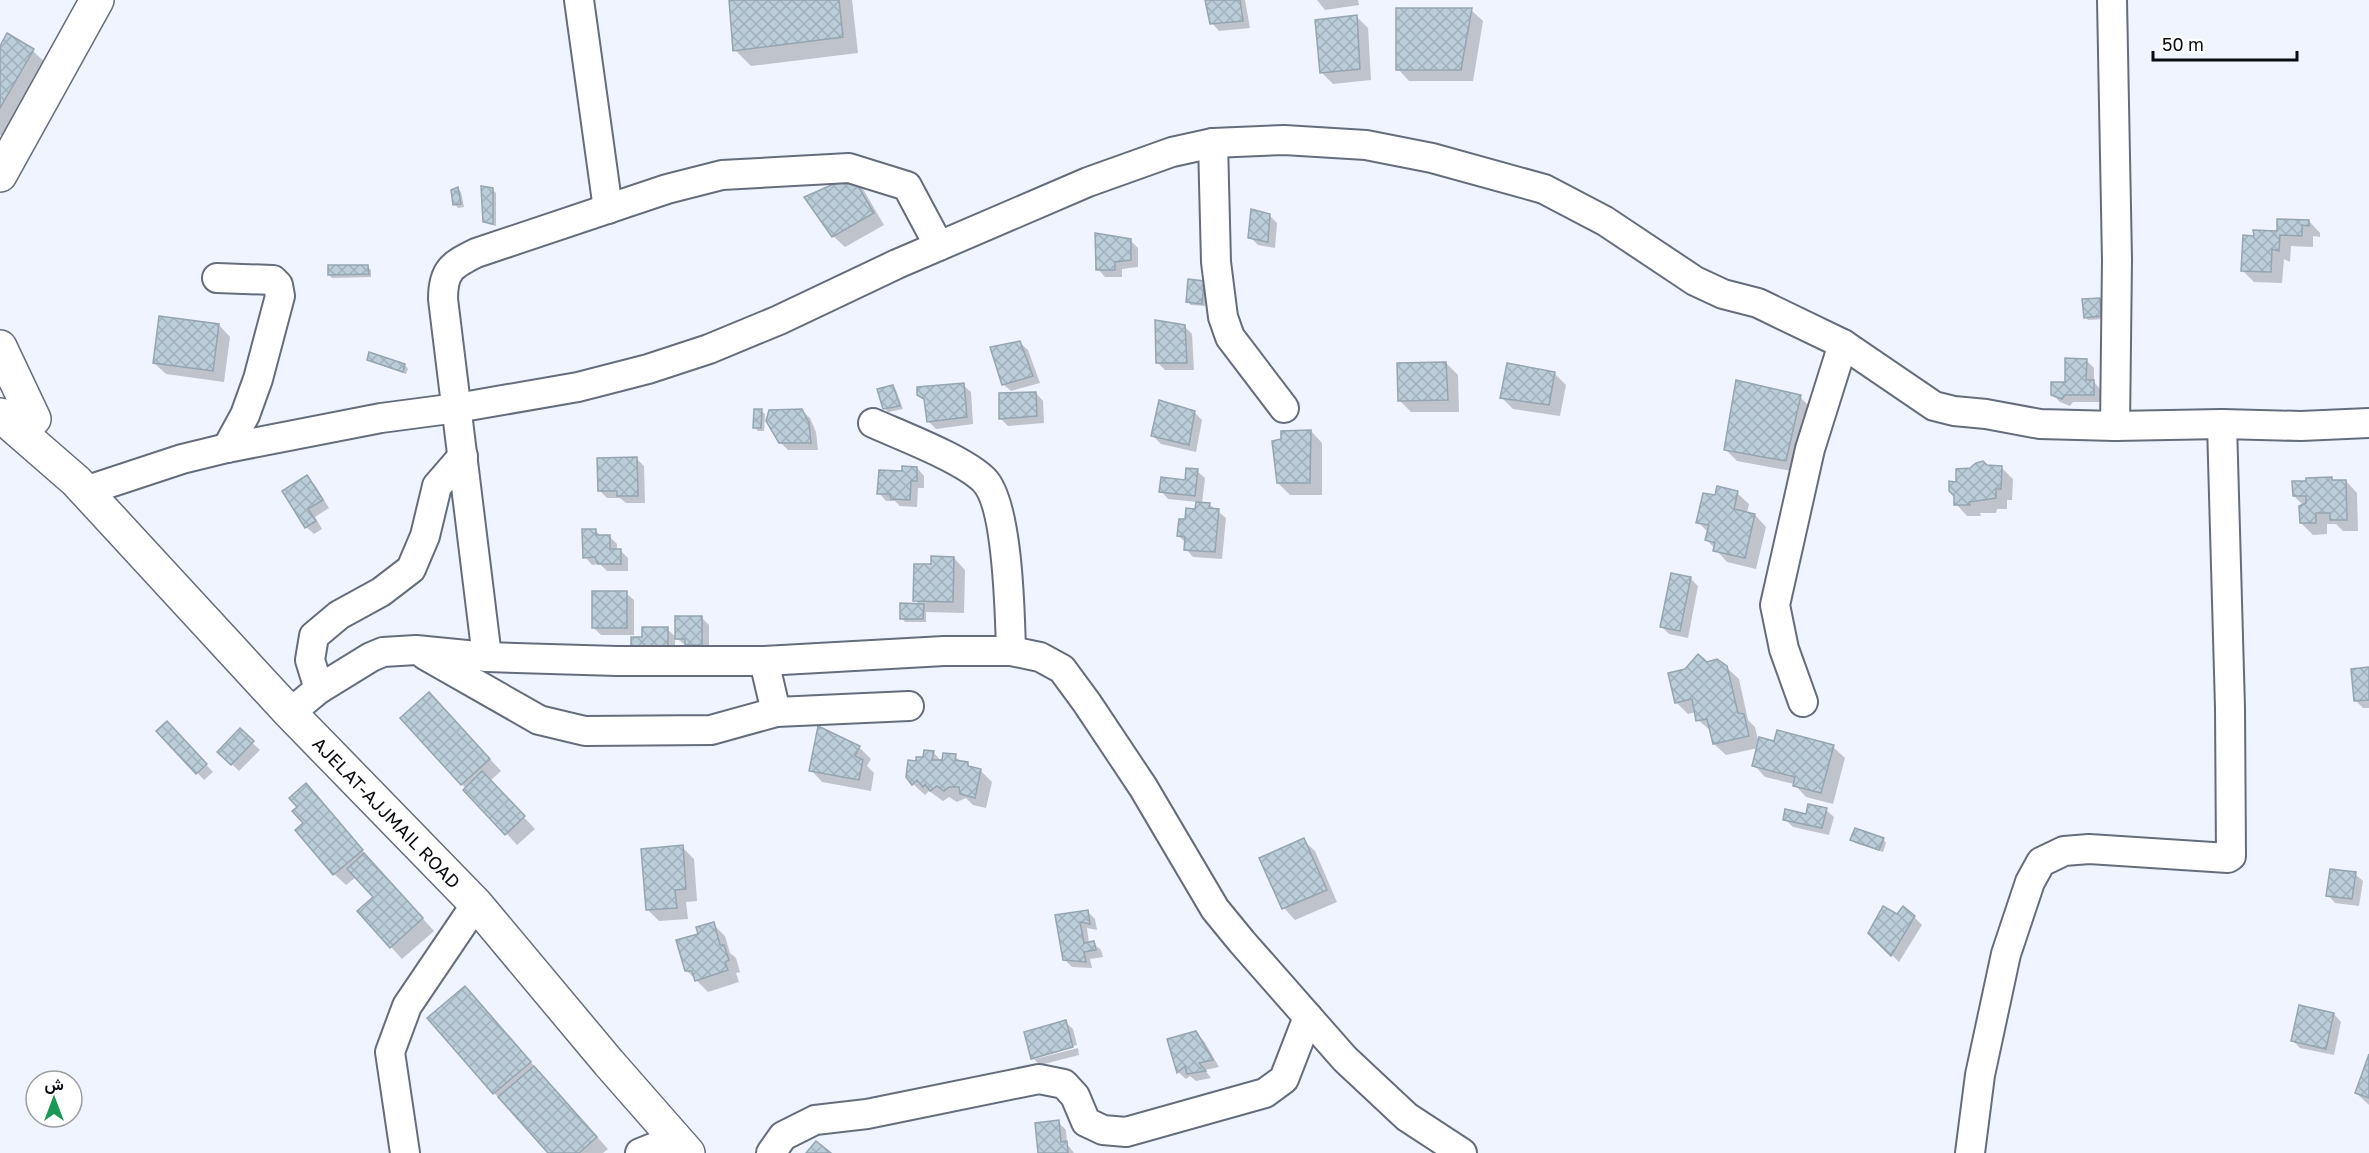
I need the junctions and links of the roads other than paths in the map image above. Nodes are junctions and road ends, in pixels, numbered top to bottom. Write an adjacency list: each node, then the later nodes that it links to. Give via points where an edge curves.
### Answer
1 (97, 0): 5 (main road)
2 (579, 0): 6 (street)
3 (2112, 0): 19 (street)
4 (1213, 143): 7 (street, via 1172,152 1088,182); 9 (street, via 1284,140 1366,145 1432,158 1544,189 1605,221 1695,281 1723,294 1758,303); 13 (street, via 1216,262 1223,317 1230,337)
5 (0, 175)
6 (608, 209): 7 (street, via 722,175 849,168 907,186); 12 (street, via 477,253 448,271 443,299)
7 (939, 246): 12 (street, via 708,349 578,387)
8 (217, 278): 20 (street, via 273,280 280,296 258,379 245,415)
9 (1843, 344): 19 (street, via 1934,406 2040,424); 28 (street, via 1810,449 1775,605 1784,649)
10 (0, 347): 15 (main road)
11 (0, 381): 15 (main road)
12 (457, 408): 20 (street); 21 (street)
13 (1284, 408)
14 (0, 415): 22 (main road)
15 (34, 419): 22 (main road)
16 (873, 423): 24 (street, via 962,464 985,481 998,509 1010,596)
17 (2369, 423): 18 (street)
18 (2222, 424): 19 (street); 39 (street, via 2231,856 2089,849 2064,851 2041,862 2030,882 2006,954 1980,1075)
19 (2115, 426)
20 (227, 447): 22 (street)
21 (463, 456): 25 (street); 27 (street, via 437,486 425,537 411,569 381,592 339,615 314,636 310,660)
22 (80, 486): 30 (main road, AJELAT-AJJMAIL ROAD)
23 (416, 650): 25 (street); 27 (street, via 370,657); 31 (street, via 539,720 585,731 711,730)
24 (1011, 651): 26 (street); 33 (street, via 1040,657 1062,669 1143,788 1215,909)
25 (487, 657): 26 (street)
26 (764, 661): 31 (street)
27 (319, 689): 30 (street)
28 (1803, 702)
29 (909, 705): 31 (street)
30 (290, 712): 32 (main road, AJELAT-AJJMAIL ROAD)
31 (776, 712)
32 (476, 904): 34 (main road, AJELAT-AJJMAIL ROAD); 35 (street, via 407,1006 390,1052)
33 (1308, 1017): 37 (street, via 1284,1078 1265,1093 1126,1132 1102,1130 1086,1122 1075,1096 1064,1084 1039,1079 867,1114 815,1120 783,1136); 38 (street, via 1345,1059 1407,1117)
34 (682, 1146): 36 (street)
35 (405, 1153)
36 (640, 1153)
37 (771, 1153)
38 (1462, 1153)
39 (1970, 1153)

